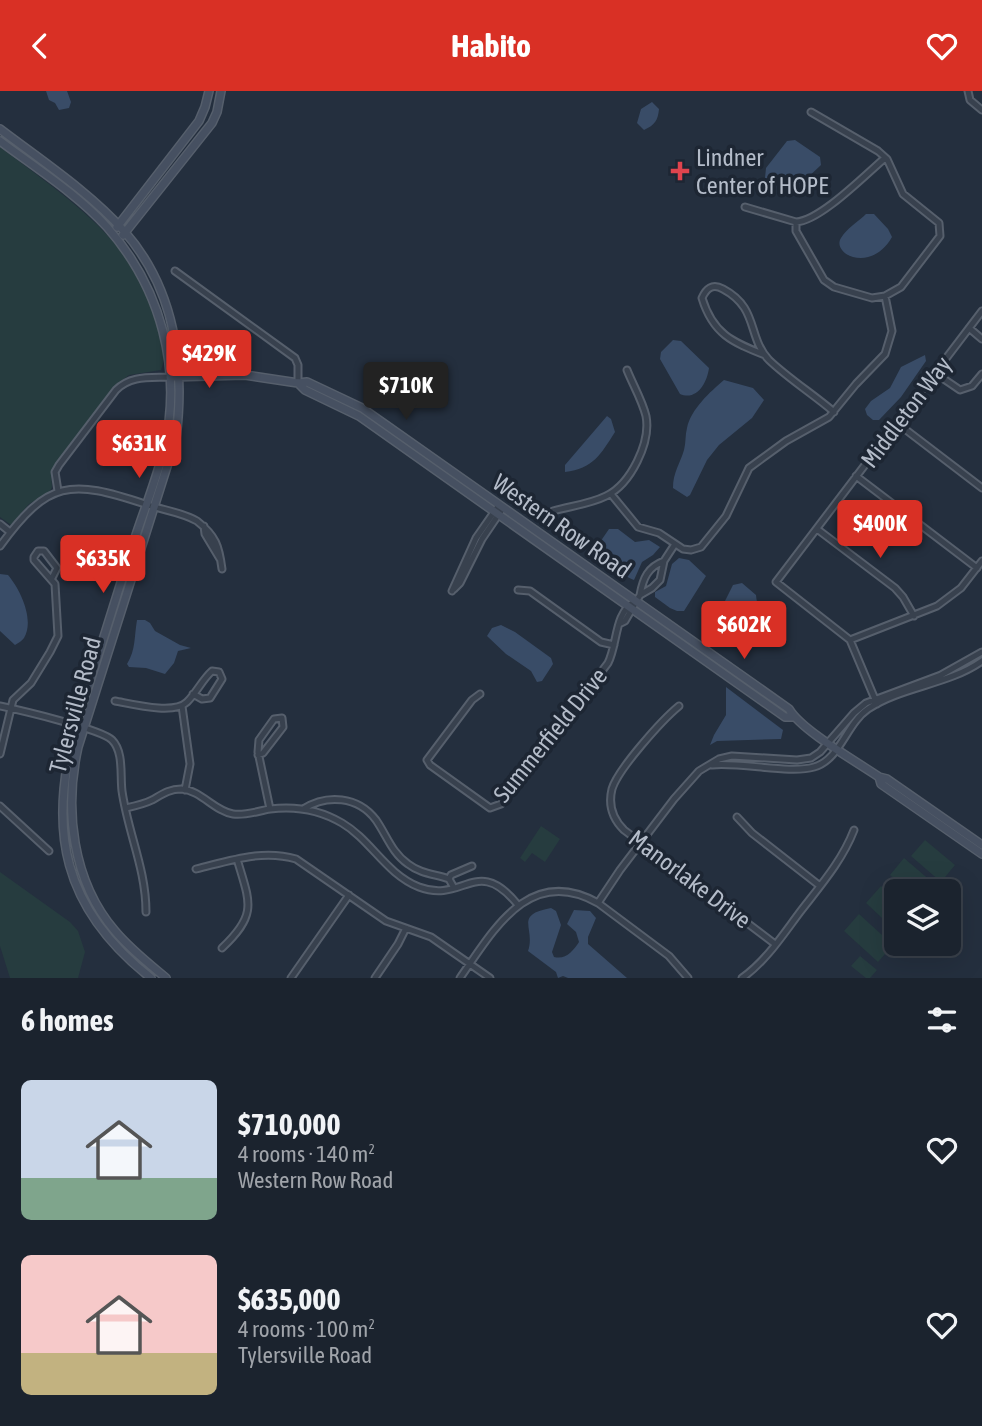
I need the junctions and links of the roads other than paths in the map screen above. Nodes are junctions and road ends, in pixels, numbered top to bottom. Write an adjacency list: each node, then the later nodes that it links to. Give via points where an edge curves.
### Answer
1 (209, 91): 11 (main road, via 199,121)
2 (221, 91): 12 (main road, via 212,123)
3 (968, 91): 4 (street)
4 (982, 110)
5 (811, 112): 8 (street)
6 (0, 129): 11 (main road)
7 (0, 141): 13 (main road)
8 (885, 157): 10 (street, via 821,212); 16 (street, via 903,194 934,217 941,229 937,242 907,281)
9 (745, 208): 10 (street)
10 (796, 222): 16 (street, via 796,231 824,281 872,298)
11 (118, 226): 12 (main road); 13 (main road)
12 (125, 232): 14 (main road); 25 (main road, via 168,309)
13 (112, 233): 14 (main road)
14 (118, 241): 24 (main road, via 141,273 159,314)
15 (175, 271): 26 (street, via 295,358)
16 (885, 296): 27 (street, via 890,343)
17 (982, 311): 18 (street, Middleton Way)
18 (969, 328): 19 (street); 22 (street, Middleton Way)
19 (982, 339)
20 (765, 355): 20 (street, via 748,312 736,296 719,286 710,287 702,298 718,329); 27 (street)
21 (626, 370): 32 (street, via 644,411 646,433 638,460)
22 (935, 373): 23 (street, via 960,390 972,386); 28 (street, Middleton Way)
23 (982, 374)
24 (170, 377): 25 (main road, Western Row Road); 31 (street, via 137,378 116,390 55,472); 33 (main road, Tylersville Road, via 164,449)
25 (180, 377): 26 (main road, Western Row Road, via 260,376); 34 (main road, Tylersville Road, via 176,438)
26 (298, 383): 35 (main road, Western Row Road, via 359,416)
27 (834, 412): 40 (street, via 749,468 726,516 704,545 691,550)
28 (897, 423): 29 (street, Middleton Way); 30 (street)
29 (856, 476): 38 (street, Middleton Way); 44 (street)
30 (982, 488)
31 (58, 491): 33 (street, via 96,490); 39 (street, via 32,506)
32 (611, 494): 36 (street); 40 (street, via 635,525)
33 (145, 504): 34 (street); 62 (main road, Tylersville Road)
34 (155, 507): 45 (street, via 192,519 211,532); 62 (main road, Tylersville Road)
35 (499, 510): 35 (street, via 476,538 452,591 460,583); 48 (main road, Western Row Road)
36 (553, 511)
37 (0, 524): 39 (street)
38 (817, 529): 49 (street, via 895,588); 50 (street, Middleton Way, via 776,582)
39 (10, 532): 41 (street)
40 (675, 544): 42 (street)
41 (0, 546)
42 (664, 561): 48 (street, via 647,573); 48 (street, via 660,580)
43 (982, 561): 44 (street)
44 (977, 568): 49 (street, via 945,601)
45 (222, 569)
46 (52, 578): 46 (street, via 57,568 44,551 38,551 34,560); 61 (street, via 58,636 31,683)
47 (518, 590): 51 (street, via 530,591 601,642)
48 (634, 603): 51 (street, Summerfield Drive, via 620,618); 63 (main road, Western Row Road)
49 (914, 616): 50 (street)
50 (850, 640): 57 (street, Middleton Way)
51 (614, 645): 55 (street, Summerfield Drive, via 608,663 495,808 427,760)
52 (982, 652): 57 (street)
53 (982, 661): 57 (street, via 944,681)
54 (193, 694): 54 (street, via 207,675 219,673 222,679 209,698); 59 (street)
55 (480, 694)
56 (115, 701): 59 (street)
57 (876, 702): 63 (street, via 854,713); 64 (street)
58 (0, 706): 61 (street)
59 (181, 706): 69 (street, via 190,764)
60 (679, 706): 76 (street, Manorlake Drive, via 653,732 612,789 611,808 617,821)
61 (10, 708): 62 (street); 65 (street)
62 (80, 727): 71 (street, via 107,736 115,744); 94 (main road, Tylersville Road, via 63,788 69,863 101,929); 95 (main road, Tylersville Road, via 71,793 79,860 113,929)
63 (830, 741): 64 (main road, Western Row Road); 67 (street, via 818,755 804,760 732,756)
64 (837, 748): 67 (street, via 824,763 810,768); 68 (main road, Western Row Road)
65 (0, 754)
66 (258, 755): 66 (street, via 259,740 274,719 282,718 283,726); 72 (street)
67 (708, 765): 76 (street, via 685,784)
68 (879, 777): 77 (main road, Western Row Road); 79 (main road, Western Row Road, via 881,784)
69 (185, 790): 71 (street, via 168,791); 72 (street, via 232,814)
70 (0, 806): 78 (street)
71 (126, 808): 89 (street, via 143,874)
72 (271, 809): 73 (street)
73 (303, 809): 83 (street, via 330,799 357,804 374,817 408,865); 85 (street, via 351,829 407,881 434,891)
74 (737, 817): 84 (street)
75 (854, 830): 84 (street, via 843,855)
76 (641, 843): 87 (street); 91 (street, Manorlake Drive)
77 (982, 845)
78 (49, 851)
79 (982, 854)
80 (237, 859): 82 (street); 86 (street, via 268,855 296,859); 92 (street, via 248,914 243,927)
81 (472, 866): 83 (street)
82 (196, 869)
83 (449, 879): 85 (street)
84 (820, 886): 91 (street)
85 (454, 888): 88 (street, via 491,881 505,888)
86 (349, 895): 90 (street, via 386,921); 96 (street)
87 (598, 904): 88 (street, via 575,894 552,893); 100 (street, via 669,956)
88 (518, 905): 93 (street)
89 (146, 912)
90 (406, 928): 93 (street, via 430,937); 97 (street)
91 (775, 944): 101 (street)
92 (222, 948)
93 (470, 964): 98 (street); 99 (street)
94 (151, 978)
95 (166, 978)
96 (291, 978)
97 (375, 978)
98 (460, 978)
99 (489, 978)
100 (688, 978)
101 (742, 978)

